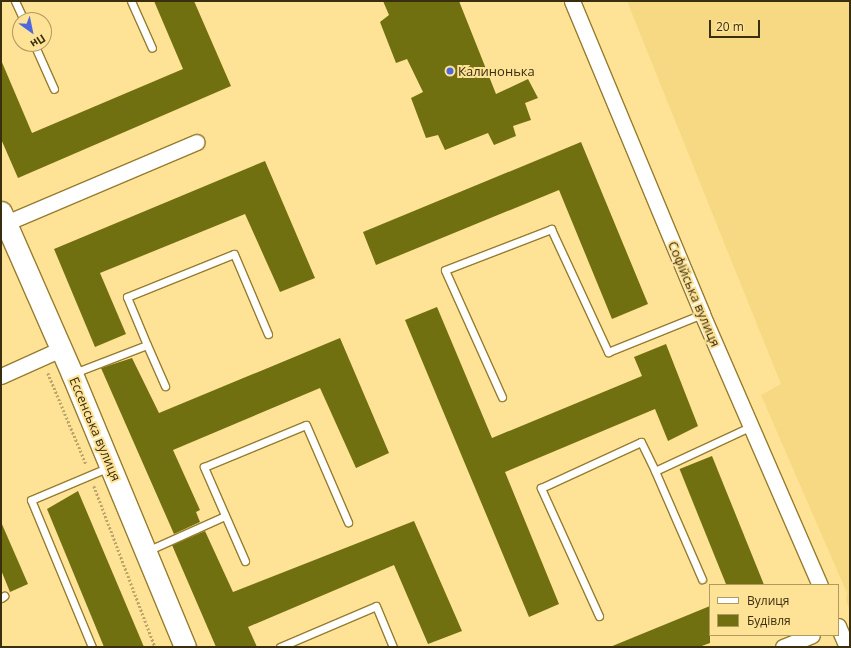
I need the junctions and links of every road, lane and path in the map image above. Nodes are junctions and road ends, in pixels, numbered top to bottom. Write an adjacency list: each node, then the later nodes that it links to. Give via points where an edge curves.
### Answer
1 (15, 1): 4 (lane)
2 (131, 1): 5 (lane)
3 (572, 1): 10 (street, Софійська вулиця)
4 (20, 12)
5 (152, 48)
6 (38, 52): 7 (lane)
7 (54, 89)
8 (197, 142): 9 (street)
9 (3, 218): 13 (street, Ессенська вулиця)
10 (702, 314): 17 (lane, via 608,352 550,230 445,270); 18 (street, Софійська вулиця)
11 (268, 334): 12 (lane, via 234,254 126,297)
12 (147, 345): 14 (lane); 16 (lane)
13 (61, 349): 14 (street, Ессенська вулиця); 15 (street)
14 (72, 374): 19 (street, Ессенська вулиця)
15 (1, 376)
16 (165, 386)
17 (502, 397)
18 (752, 426): 20 (lane); 26 (street, Софійська вулиця)
19 (111, 466): 23 (street, Ессенська вулиця); 30 (lane, via 31,500)
20 (655, 470): 25 (lane); 27 (lane, via 642,442 541,488)
21 (225, 516): 22 (lane, via 204,467 306,425); 23 (lane); 24 (lane)
22 (348, 522)
23 (147, 551): 31 (street, Ессенська вулиця)
24 (245, 561)
25 (702, 578)
26 (820, 584)
27 (599, 616)
28 (839, 628): 35 (street)
29 (810, 636): 34 (street)
30 (92, 647)
31 (185, 647)
32 (280, 647): 33 (lane, via 376,606)
33 (393, 647)
34 (783, 647)
35 (847, 647)

